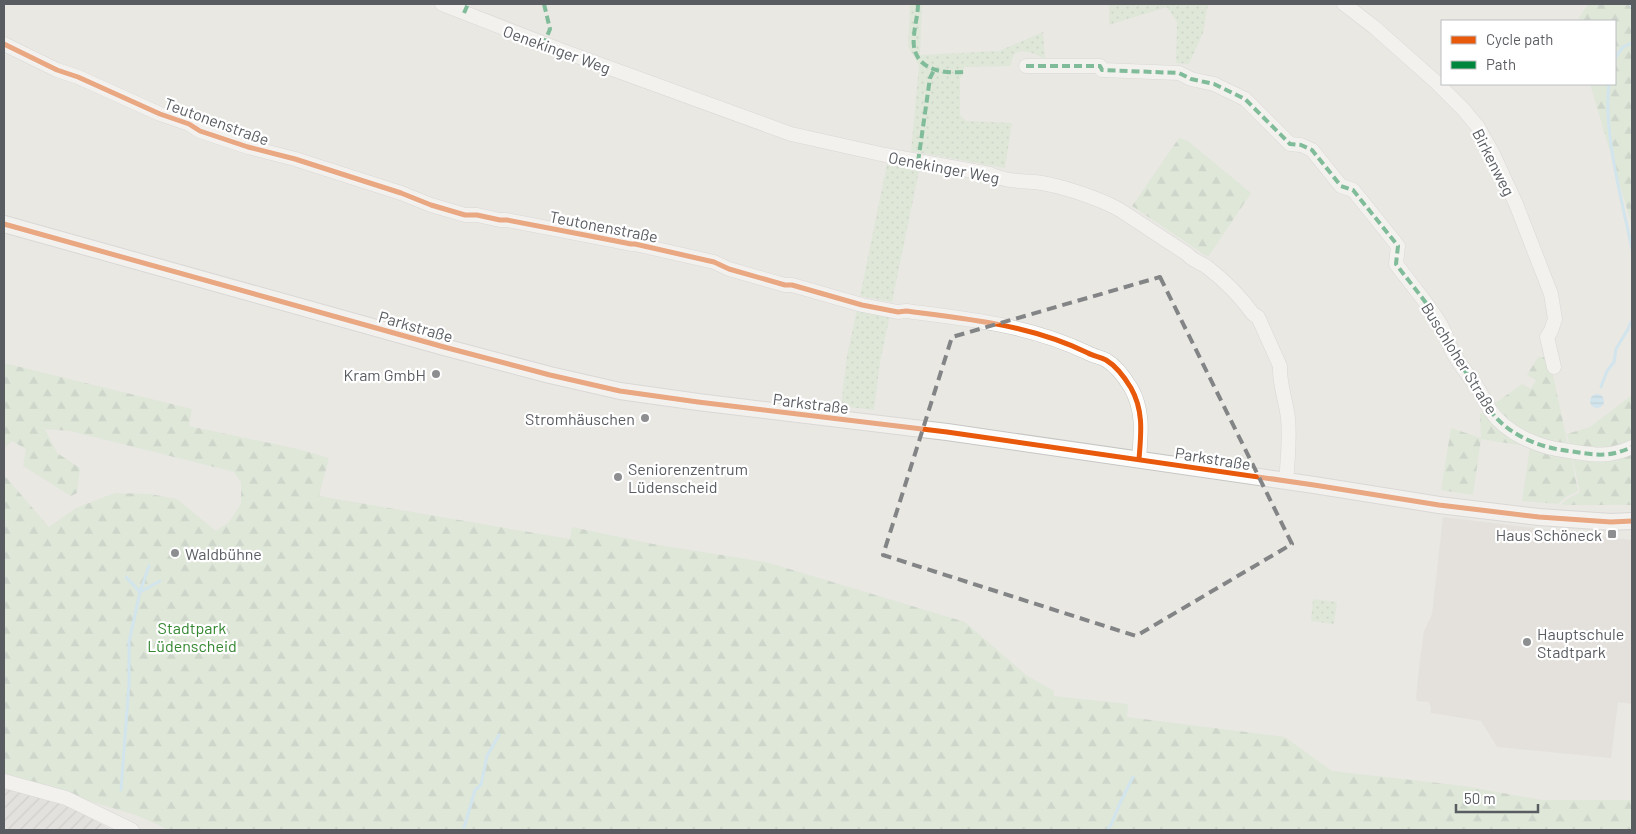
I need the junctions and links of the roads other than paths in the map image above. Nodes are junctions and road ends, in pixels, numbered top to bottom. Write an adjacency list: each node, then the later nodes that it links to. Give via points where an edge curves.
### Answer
1 (442, 4): 9 (street, Oenekinger Weg, via 791,134 997,178 1057,187 1120,210 1208,267 1258,317 1280,366 1288,418)
2 (1344, 4): 6 (street, Birkenweg, via 1436,82 1481,132 1516,204 1551,294 1555,319 1547,337)
3 (4, 44): 8 (street, Teutonenstraße, via 57,70 200,130 448,210 664,250 862,305 1005,324 1057,340 1104,359 1130,387 1142,424)
4 (1026, 66): 7 (street, Buschloher Straße, via 1100,66 1102,70 1179,73 1214,84 1245,99 1290,144 1312,150 1341,186 1353,190 1386,230 1398,246 1396,264 1440,323 1453,353 1501,421 1528,440 1560,450 1604,455)
5 (4, 224): 8 (street, Parkstraße, via 444,347 620,391)
6 (1554, 367)
7 (1632, 447)
8 (1138, 459): 9 (street, Parkstraße)
9 (1286, 481): 10 (street, Parkstraße, via 1495,512)
10 (1632, 521)
11 (4, 780): 12 (street, via 66,798)
12 (132, 830)

